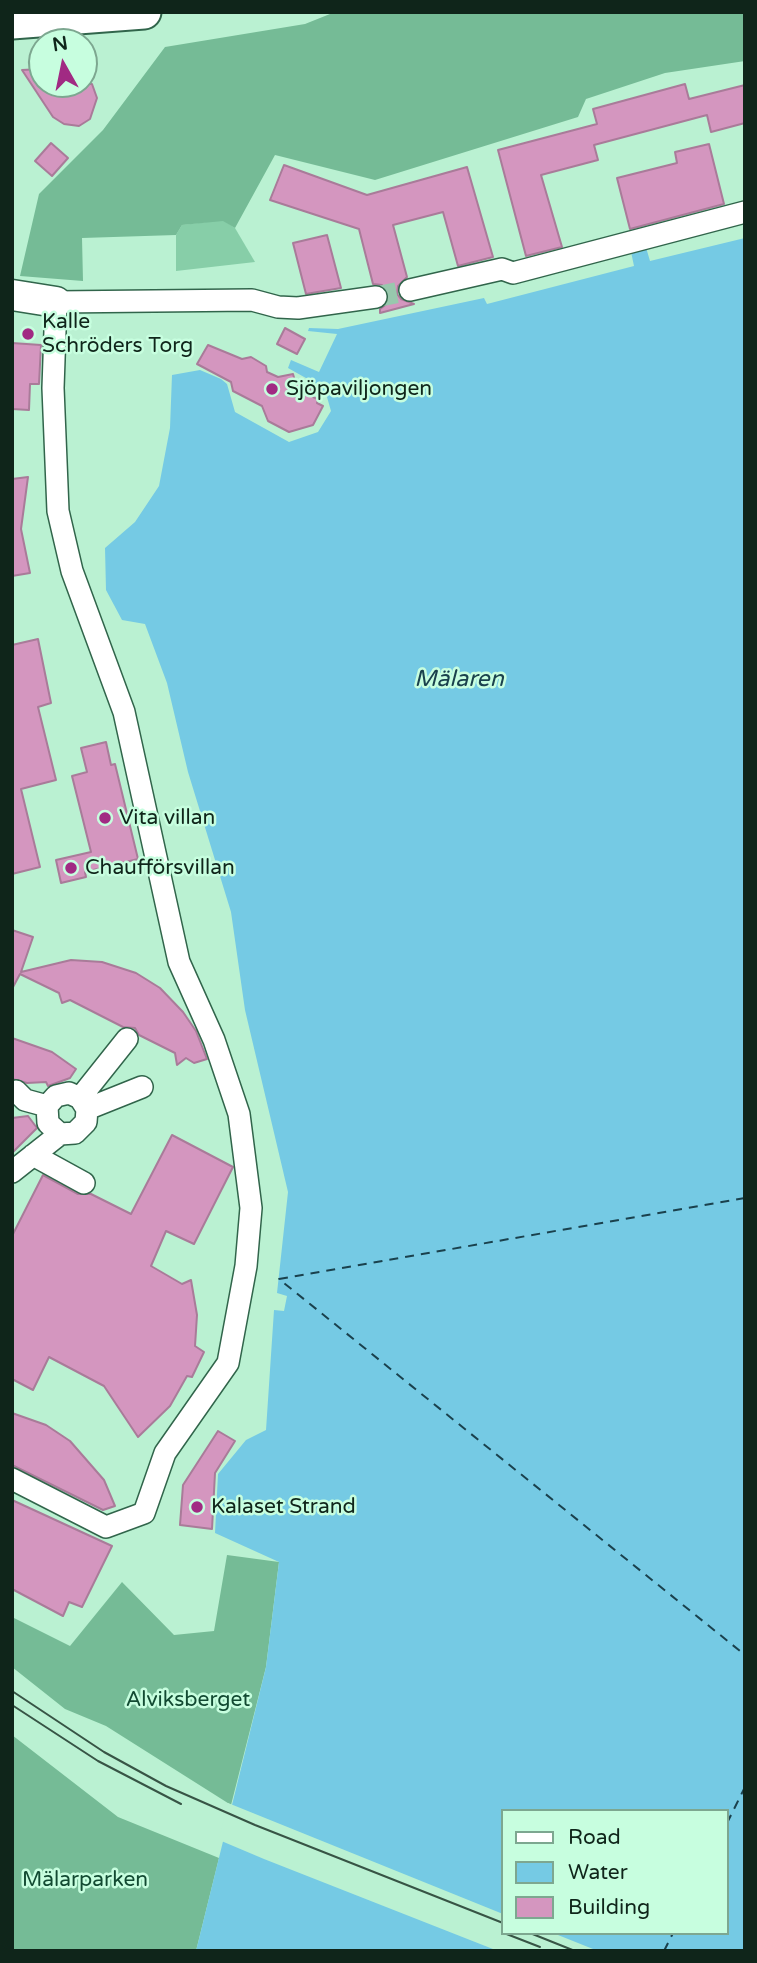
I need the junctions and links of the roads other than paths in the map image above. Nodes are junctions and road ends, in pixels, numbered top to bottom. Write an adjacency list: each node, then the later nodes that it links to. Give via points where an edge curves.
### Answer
1 (144, 12): 2 (main road)
2 (12, 22)
3 (745, 212): 4 (street, via 513,273 502,270)
4 (410, 290)
5 (12, 295): 7 (street)
6 (376, 297): 7 (street, via 298,308 252,300)
7 (56, 302): 17 (street, via 53,388 58,511 72,571 124,712 179,962 214,1040 239,1114 251,1208 246,1266 228,1363 165,1454 144,1513 106,1527)
8 (127, 1039): 11 (street)
9 (142, 1087): 11 (street)
10 (16, 1091): 12 (street, via 25,1100)
11 (83, 1104): 12 (street, via 69,1093 56,1096); 13 (street, via 86,1122 75,1133)
12 (47, 1106): 13 (street, via 48,1123)
13 (60, 1134): 14 (street)
14 (33, 1155): 15 (street); 16 (street)
15 (12, 1172)
16 (84, 1182)
17 (12, 1479)

